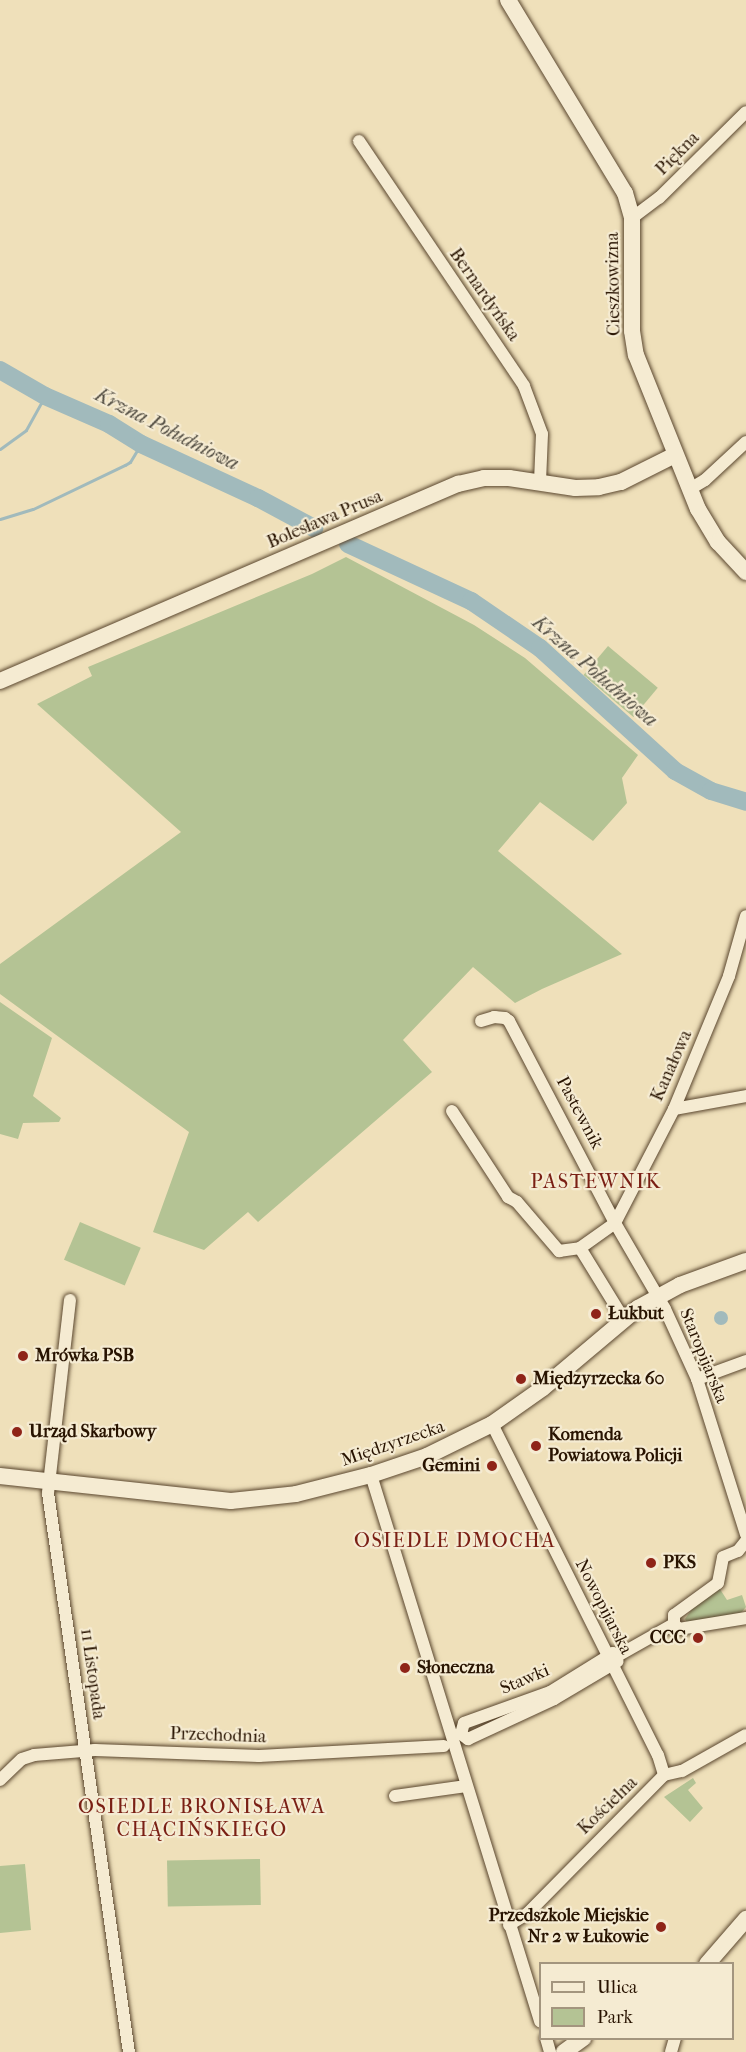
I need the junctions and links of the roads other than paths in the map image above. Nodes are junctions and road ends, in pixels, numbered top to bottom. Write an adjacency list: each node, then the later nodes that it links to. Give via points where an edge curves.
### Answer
1 (508, 0): 4 (street, Cieszkowizna, via 619,180)
2 (746, 112): 4 (street, Piękna, via 659,198)
3 (359, 141): 7 (street, Bernardyńska, via 524,386 542,434)
4 (632, 218): 6 (street, Cieszkowizna, via 633,341)
5 (746, 442): 8 (street)
6 (675, 455): 7 (street, Bolesława Prusa, via 621,482 599,487 575,488); 8 (street, Cieszkowizna)
7 (540, 482): 10 (street, Bolesława Prusa, via 484,478 458,484)
8 (690, 489): 9 (street, Cieszkowizna, via 707,526)
9 (746, 572)
10 (0, 681)
11 (746, 916): 14 (street, Kanałowa, via 729,976)
12 (481, 1022): 16 (street, Pastewnik, via 494,1017 509,1021)
13 (746, 1096): 14 (street)
14 (674, 1109): 16 (street, Kanałowa)
15 (452, 1111): 17 (street, via 508,1197 518,1202 559,1251)
16 (615, 1223): 17 (street); 19 (street, Pastewnik)
17 (580, 1248): 21 (street)
18 (746, 1261): 19 (street, Międzyrzecka)
19 (657, 1296): 21 (street, Międzyrzecka); 23 (street, Staropijarska)
20 (70, 1300): 27 (street, 11 Listopada)
21 (623, 1318): 24 (street, Międzyrzecka, via 536,1393)
22 (746, 1361): 23 (street)
23 (697, 1379): 28 (street, Staropijarska)
24 (492, 1424): 25 (street, Międzyrzecka, via 427,1456); 33 (street, Nowopijarska)
25 (371, 1475): 27 (street, Międzyrzecka, via 296,1494 231,1501); 35 (street)
26 (0, 1476): 27 (street, Międzyrzecka)
27 (48, 1483): 36 (street, 11 Listopada)
28 (741, 1505): 29 (street, Staropijarska)
29 (746, 1534)
30 (746, 1540): 32 (street, via 738,1551 723,1557 718,1583 674,1616)
31 (746, 1618): 32 (street, via 680,1629)
32 (674, 1624): 33 (street, Stawki)
33 (613, 1659): 35 (street, Stawki, via 468,1739); 37 (street, Nowopijarska)
34 (746, 1735): 37 (street, Kościelna, via 682,1771)
35 (452, 1740): 36 (street, Przechodnia, via 259,1756); 39 (street)
36 (85, 1751): 38 (street, Przechodnia, via 34,1755 22,1760); 46 (street, 11 Listopada)
37 (664, 1775): 42 (street, Kościelna, via 528,1913)
38 (0, 1780)
39 (466, 1786): 40 (street); 42 (street)
40 (395, 1796)
41 (746, 1919): 43 (street)
42 (509, 1925): 44 (street)
43 (709, 1962)
44 (539, 2018)
45 (580, 2040): 47 (street)
46 (129, 2052)
47 (564, 2052)

